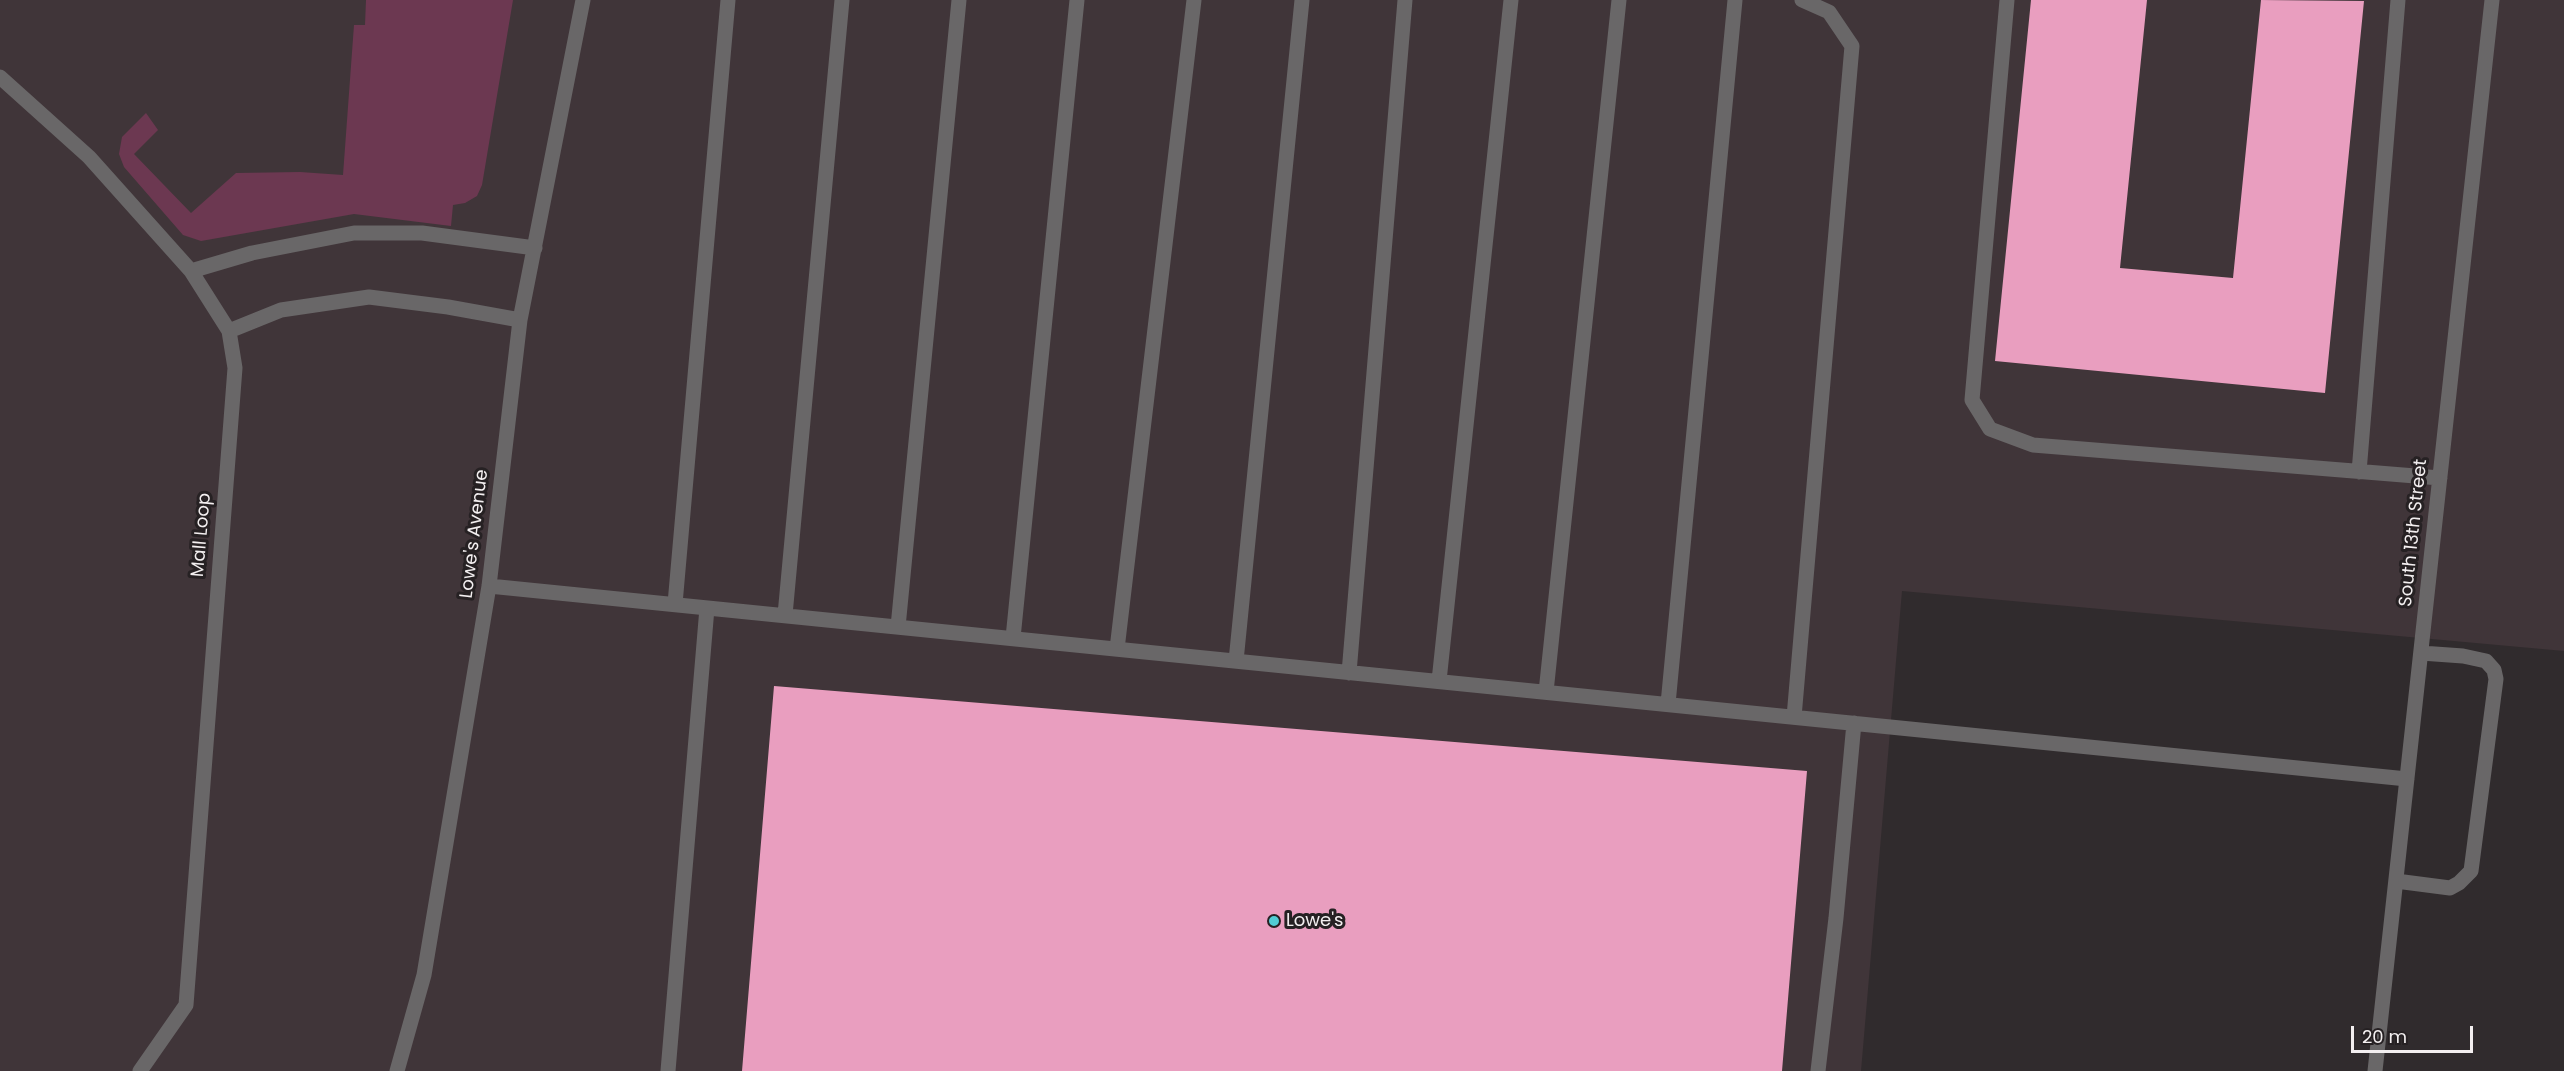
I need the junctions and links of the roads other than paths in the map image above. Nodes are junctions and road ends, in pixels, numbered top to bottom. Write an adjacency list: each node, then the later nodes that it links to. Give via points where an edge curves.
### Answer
1 (582, 0): 17 (street, Lowe's Avenue)
2 (728, 0): 24 (street)
3 (842, 0): 26 (street)
4 (959, 0): 27 (street)
5 (1077, 0): 28 (street)
6 (1194, 0): 29 (street)
7 (1302, 0): 31 (street)
8 (1405, 0): 32 (street)
9 (1510, 0): 33 (street)
10 (1619, 0): 34 (street)
11 (1735, 0): 35 (street)
12 (1802, 0): 36 (street, via 1829,12 1852,46)
13 (2007, 0): 21 (street, via 1972,400 1990,429 2033,445)
14 (2398, 0): 21 (street)
15 (2492, 0): 22 (street, South 13th Street)
16 (0, 77): 18 (street, Mall Loop, via 89,157)
17 (535, 248): 18 (street, via 422,233 354,232 252,253); 19 (street, Lowe's Avenue)
18 (191, 271): 20 (street, Mall Loop)
19 (520, 320): 20 (street, via 369,297 281,310); 23 (street, Lowe's Avenue)
20 (228, 331): 40 (street, Mall Loop, via 235,368 186,1005)
21 (2359, 472): 22 (street)
22 (2440, 478): 30 (street, South 13th Street)
23 (489, 586): 24 (street); 41 (street, Lowe's Avenue, via 424,975)
24 (675, 604): 25 (street)
25 (707, 608): 26 (street); 42 (street)
26 (785, 615): 27 (street)
27 (898, 627): 28 (street)
28 (1013, 638): 29 (street)
29 (1117, 649): 31 (street)
30 (2421, 653): 38 (street, South 13th Street); 39 (street, via 2486,661 2496,679 2471,871 2450,888)
31 (1236, 661): 32 (street)
32 (1349, 673): 33 (street)
33 (1438, 681): 34 (street)
34 (1546, 692): 35 (street)
35 (1668, 704): 36 (street)
36 (1794, 717): 37 (street)
37 (1854, 723): 38 (street); 43 (street)
38 (2407, 779): 39 (street, South 13th Street)
39 (2396, 881): 44 (street, South 13th Street)
40 (140, 1071)
41 (397, 1071)
42 (668, 1071)
43 (1818, 1071)
44 (2375, 1071)

